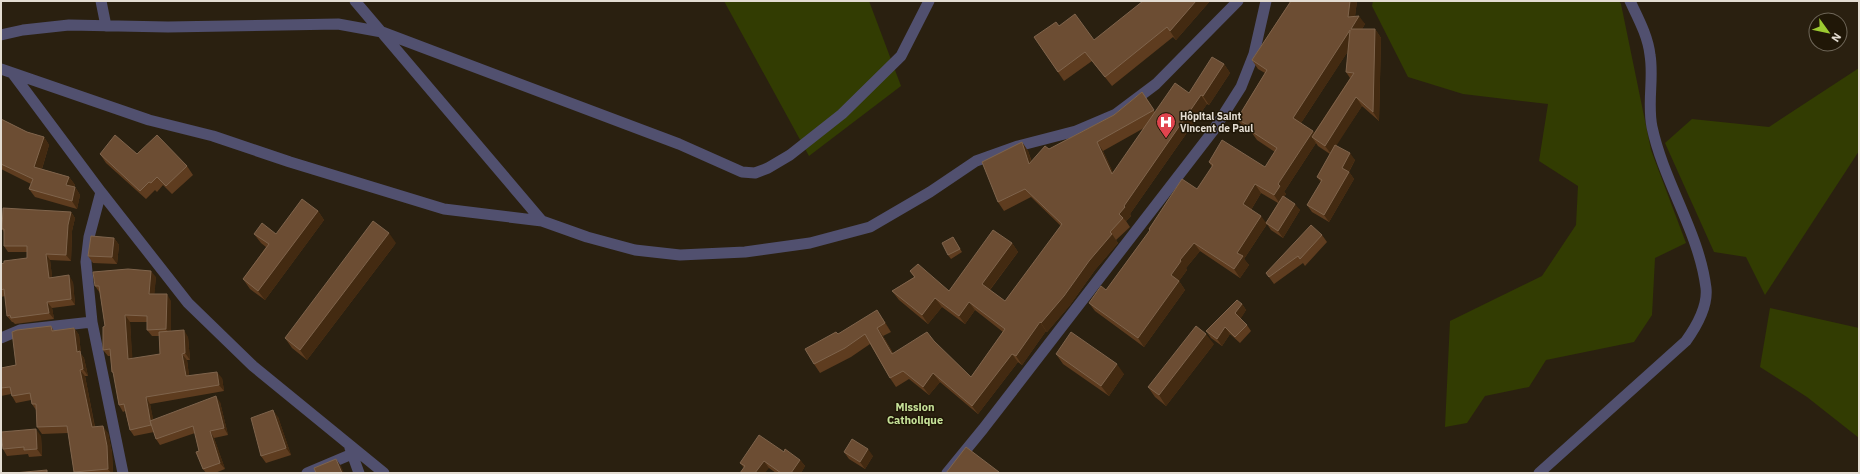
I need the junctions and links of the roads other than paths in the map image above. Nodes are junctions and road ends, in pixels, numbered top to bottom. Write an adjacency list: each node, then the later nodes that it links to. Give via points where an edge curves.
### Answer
1 (101, 1): 7 (street)
2 (355, 1): 8 (street)
3 (929, 1): 8 (street, via 901,56 842,114 790,155 755,173 742,172 679,144)
4 (1238, 1): 13 (street, via 1156,84 1116,114 1076,131 1018,146 976,161 870,228 810,243 745,252 680,255 635,250)
5 (1266, 1): 21 (street, via 1254,54 1241,87 1213,131)
6 (1630, 1): 22 (street, via 1650,55 1649,97 1652,127 1666,172 1698,252 1706,290 1700,320 1686,341)
7 (106, 26): 8 (street, via 338,24); 9 (street, via 69,25)
8 (382, 32): 13 (street)
9 (1, 35)
10 (1, 69): 11 (street)
11 (13, 74): 12 (street); 13 (street, via 149,120 213,136 444,209)
12 (101, 192): 14 (street, via 88,237 86,262); 16 (street, via 169,281 209,325)
13 (542, 221)
14 (92, 322): 15 (street, via 20,330); 17 (street)
15 (1, 338)
16 (351, 450): 18 (street); 19 (street); 20 (street)
17 (123, 473)
18 (307, 473)
19 (359, 473)
20 (384, 473)
21 (947, 473)
22 (1539, 473)

